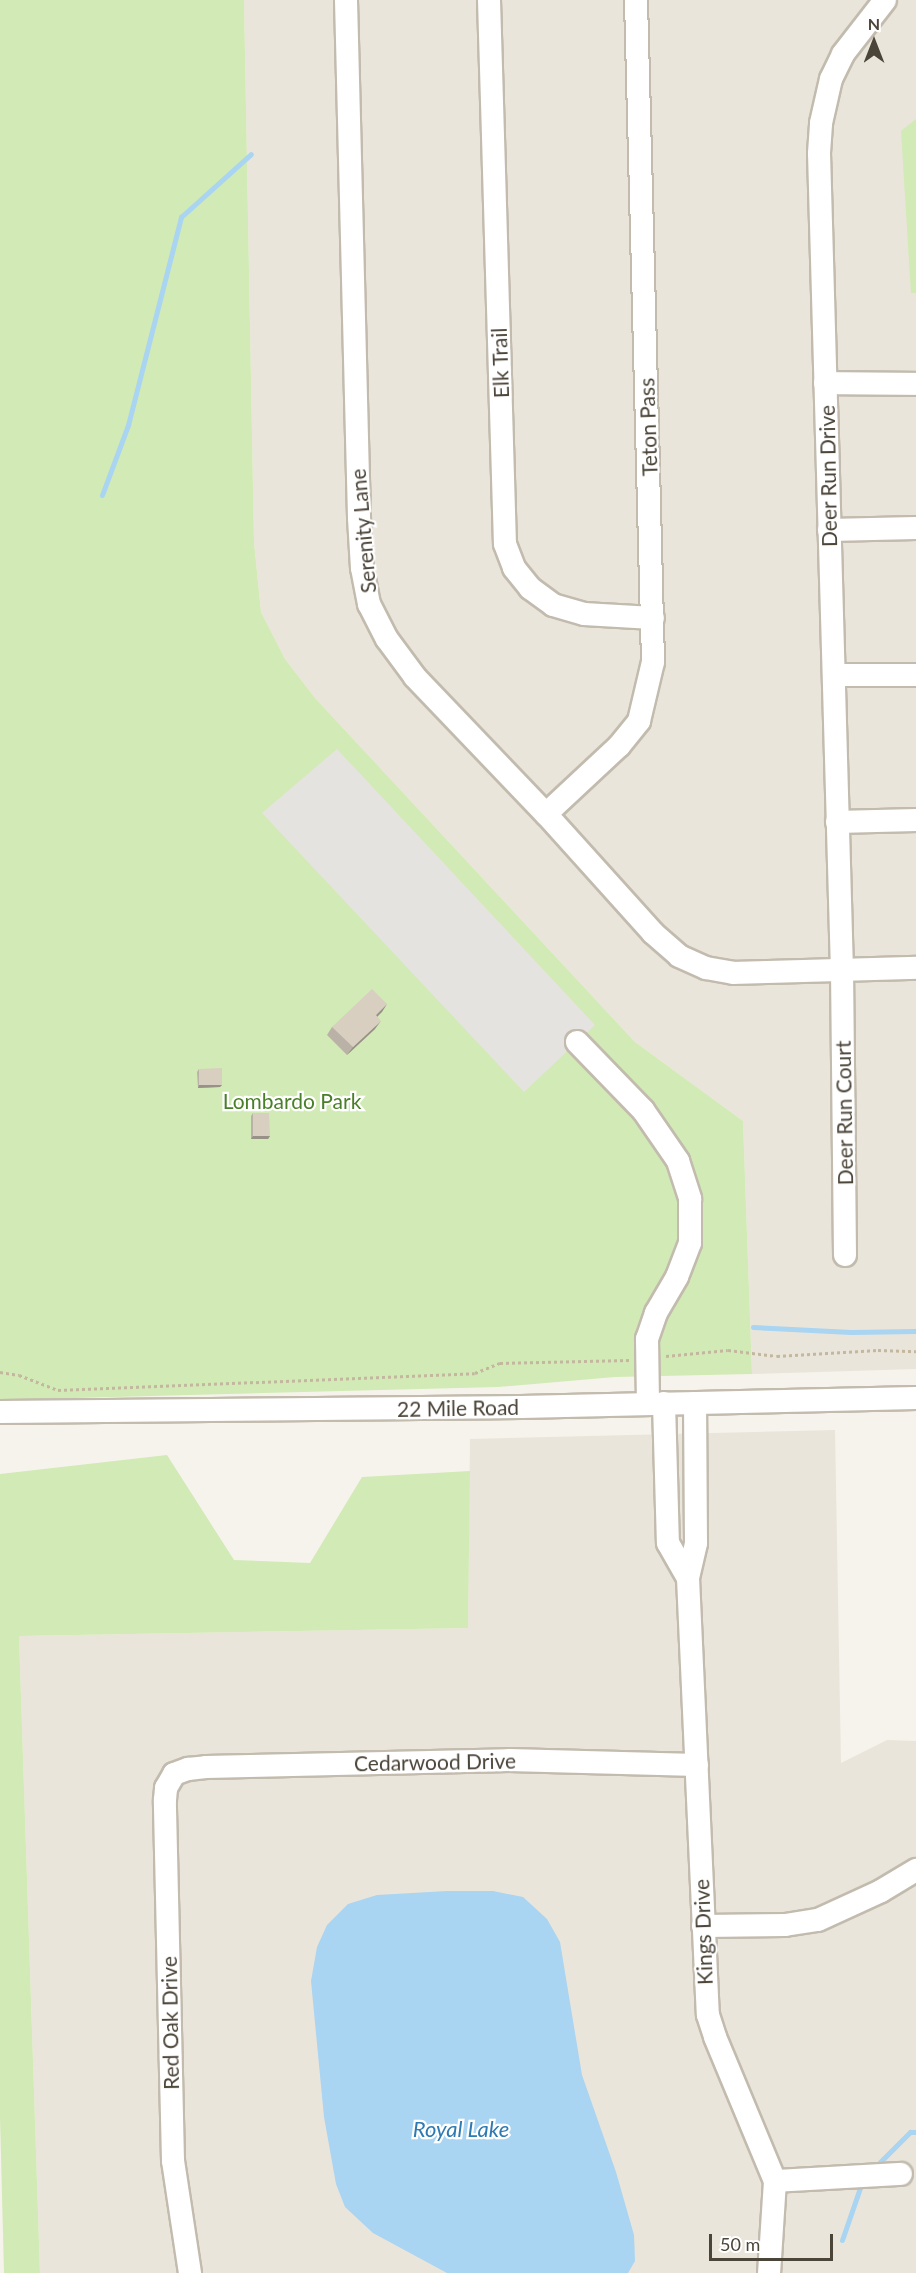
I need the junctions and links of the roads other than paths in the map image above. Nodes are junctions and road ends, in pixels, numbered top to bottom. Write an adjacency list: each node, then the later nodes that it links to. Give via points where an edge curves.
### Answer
1 (346, 0): 12 (street, Serenity Lane, via 359,518 369,604 387,639 415,677)
2 (489, 0): 9 (street, Elk Trail, via 505,544 514,568 530,588 553,605 584,614)
3 (636, 0): 9 (street, Teton Pass)
4 (885, 0): 5 (street, Deer Run Drive, via 843,54 831,79 821,123)
5 (825, 383): 6 (street); 8 (street, Deer Run Drive)
6 (916, 384)
7 (916, 528): 8 (street)
8 (829, 530): 10 (street, Deer Run Drive)
9 (653, 618): 12 (street, Teton Pass, via 653,662 639,721 619,746)
10 (834, 675): 11 (street); 14 (street, Deer Run Drive)
11 (916, 675)
12 (546, 814): 16 (street, Serenity Lane, via 653,933 679,956 706,968 734,974)
13 (916, 820): 14 (street)
14 (837, 822): 16 (street, Deer Run Drive)
15 (916, 968): 16 (street, Serenity Lane)
16 (842, 971): 18 (street, Deer Run Court)
17 (577, 1042): 21 (street, Kings Drive, via 643,1110 678,1161 690,1199 690,1244 647,1339)
18 (845, 1255)
19 (916, 1398): 20 (street, 22 Mile Road)
20 (695, 1403): 21 (street, 22 Mile Road); 23 (street, Kings Drive, via 696,1543)
21 (656, 1404): 22 (street, 22 Mile Road); 23 (street, Kings Drive, via 668,1543)
22 (0, 1412)
23 (688, 1578): 24 (street, Kings Drive)
24 (697, 1765): 25 (street, Cedarwood Drive, via 498,1760 206,1767); 27 (street, Kings Drive)
25 (174, 1774): 30 (street, Red Oak Drive, via 165,1800 173,2161)
26 (916, 1870): 27 (street, via 818,1920 785,1925)
27 (703, 1926): 29 (street, Kings Drive, via 708,2015)
28 (901, 2174): 29 (street)
29 (775, 2181): 31 (street, Kings Drive)
30 (190, 2273)
31 (769, 2273)

